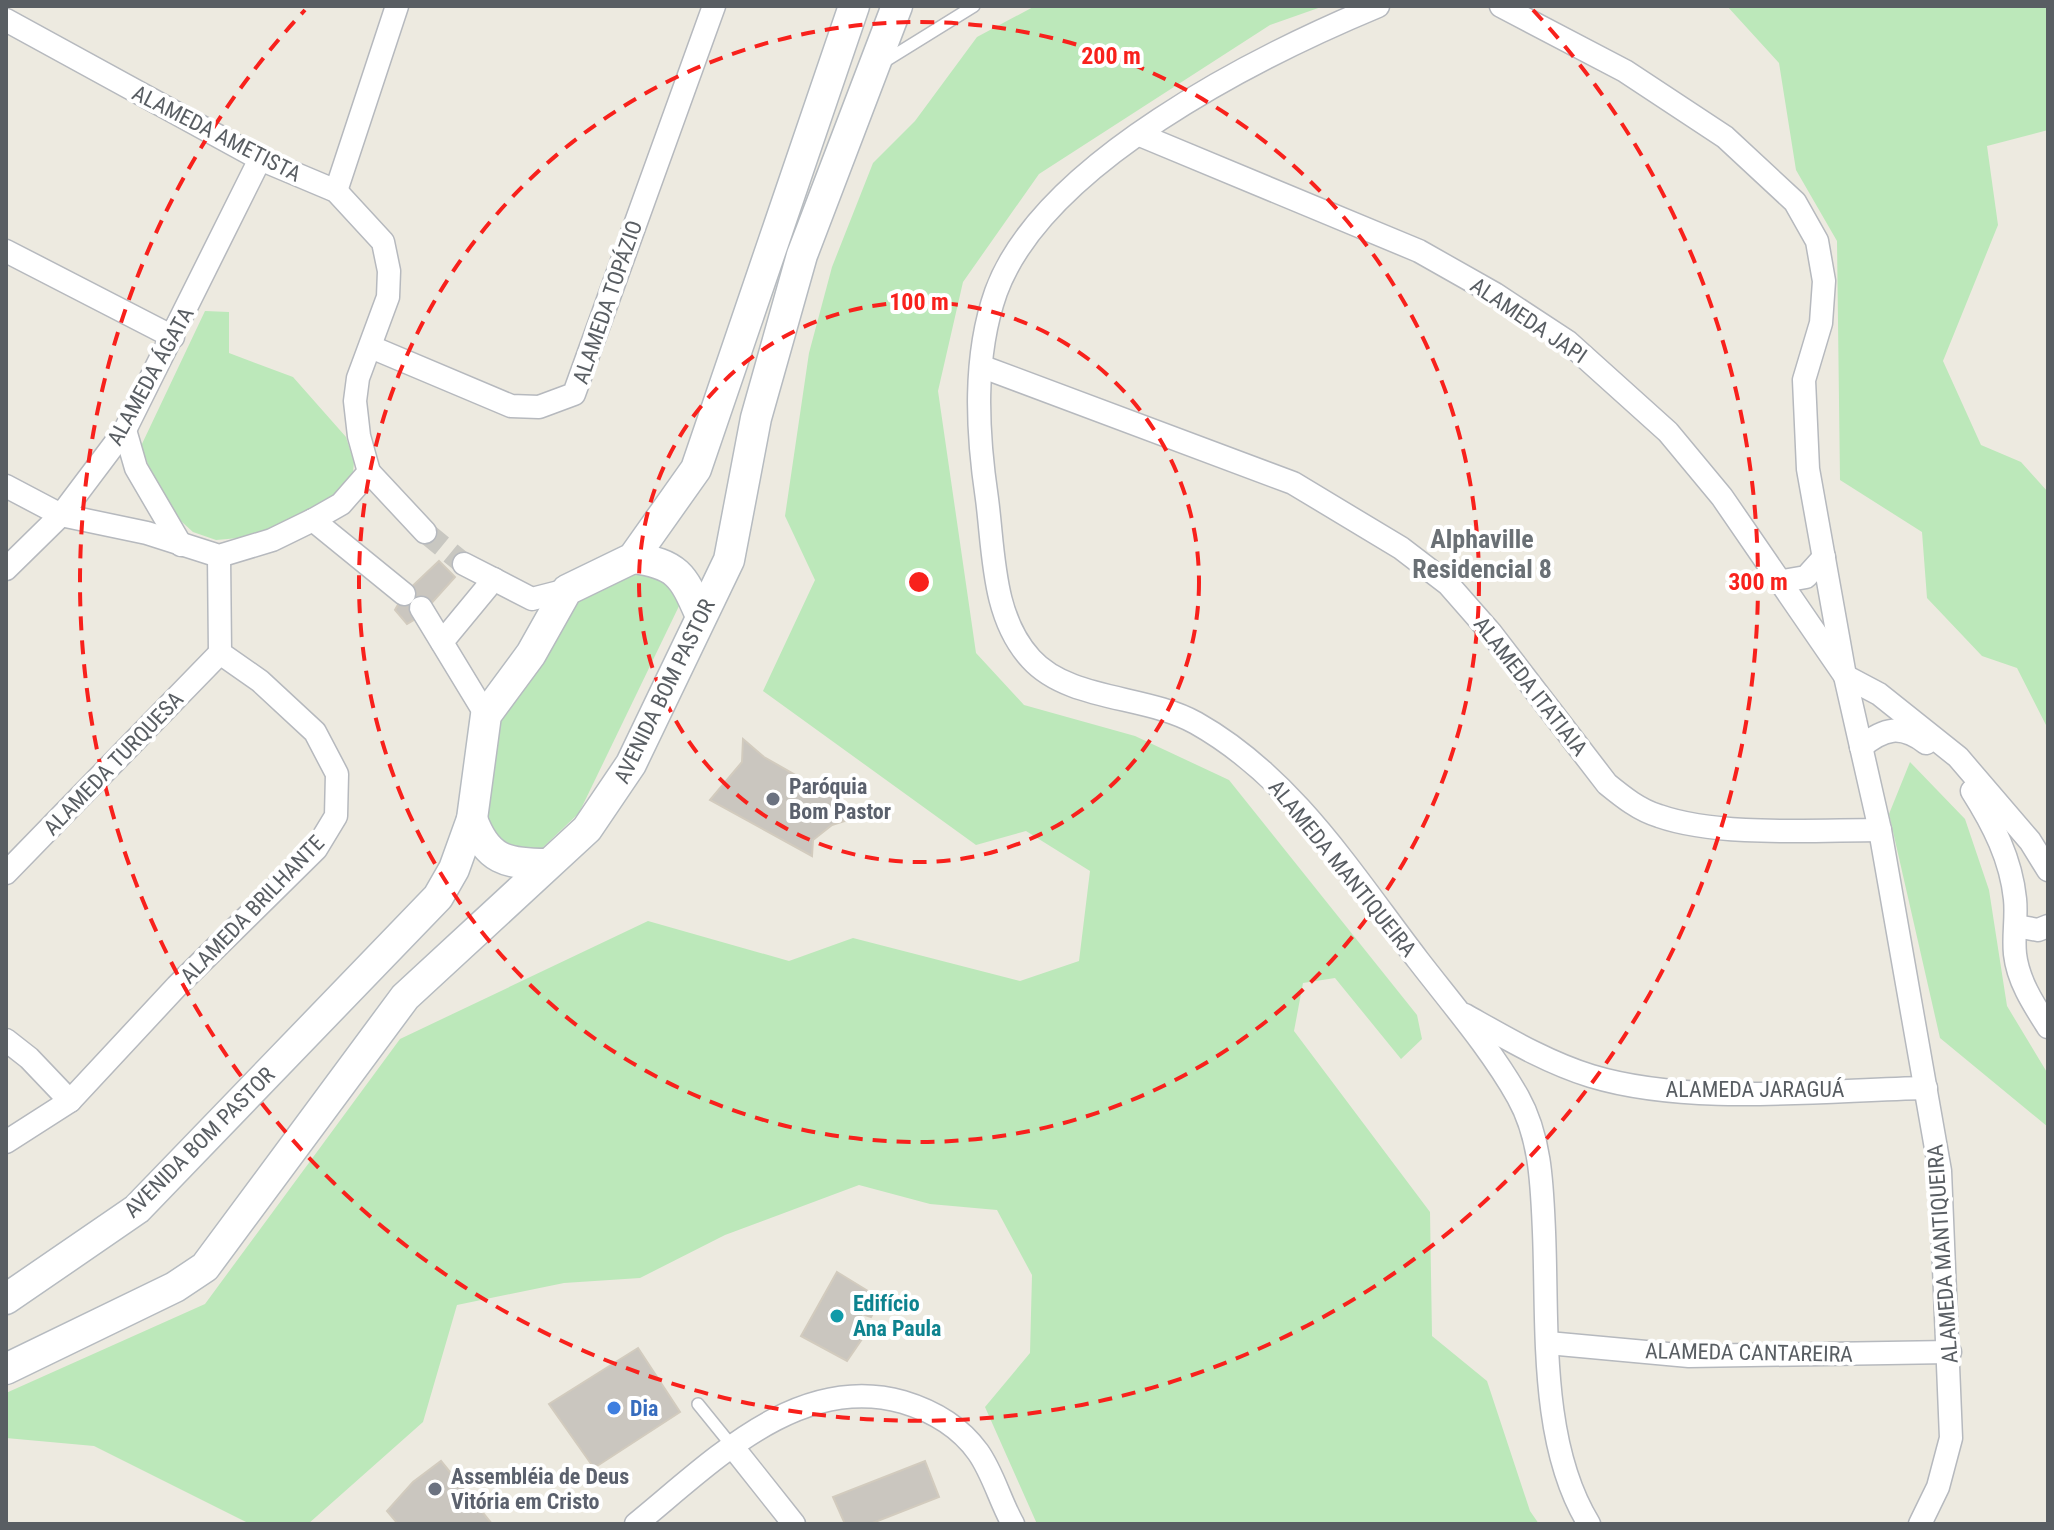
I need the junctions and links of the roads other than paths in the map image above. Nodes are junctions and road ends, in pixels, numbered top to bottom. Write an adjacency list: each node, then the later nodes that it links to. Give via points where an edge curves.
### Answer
1 (397, 6): 12 (street)
2 (714, 6): 15 (street, ALAMEDA TOPÁZIO, via 574,394 539,407 511,406)
3 (854, 6): 26 (street, via 696,469)
4 (897, 6): 9 (street, AVENIDA BOM PASTOR)
5 (974, 6): 9 (lane)
6 (1378, 6): 10 (street, ALAMEDA MANTIQUEIRA, via 1295,40 1195,95)
7 (1501, 6): 25 (street, ALAMEDA MANTIQUEIRA, via 1625,71 1725,137 1795,202 1817,241 1824,281 1821,323 1804,380 1803,415)
8 (6, 20): 11 (street, ALAMEDA AMETISTA)
9 (871, 70): 32 (street, AVENIDA BOM PASTOR, via 802,255 756,418 729,560)
10 (1140, 135): 16 (street, ALAMEDA MANTIQUEIRA, via 1070,187 1026,239 997,290); 30 (street, ALAMEDA JAPI, via 1419,251 1568,342 1668,432 1722,497)
11 (260, 159): 12 (street, ALAMEDA AMETISTA); 14 (street, ALAMEDA ÁGATA)
12 (336, 191): 15 (street, ALAMEDA AMETISTA, via 383,242 388,297)
13 (6, 251): 14 (street)
14 (173, 337): 17 (street, ALAMEDA ÁGATA)
15 (371, 347): 18 (street, ALAMEDA AMETISTA, via 355,401)
16 (983, 367): 39 (street, ALAMEDA ITATIAIA, via 1293,483 1401,548 1448,584 1607,784 1628,802 1691,826); 47 (street, ALAMEDA MANTIQUEIRA, via 977,419 983,474 1002,610 1016,640 1054,678 1151,703 1193,721 1285,789)
17 (125, 430): 20 (street, ALAMEDA ÁGATA); 23 (street, via 136,468)
18 (368, 468): 21 (street, via 341,504); 22 (street)
19 (6, 486): 20 (street)
20 (61, 515): 23 (street); 28 (street, ALAMEDA ÁGATA)
21 (313, 520): 24 (street, via 272,540); 33 (street, via 412,601)
22 (425, 532)
23 (181, 545): 24 (street)
24 (219, 556): 34 (street)
25 (1824, 557): 30 (street, via 1806,577); 35 (street, ALAMEDA MANTIQUEIRA)
26 (633, 558): 31 (street); 32 (street, via 672,567 686,581)
27 (464, 564): 29 (street)
28 (6, 569)
29 (494, 579): 31 (street, via 532,599); 33 (street)
30 (1778, 582): 35 (street, ALAMEDA JAPI)
31 (567, 590): 36 (street, AVENIDA BOM PASTOR, via 531,654)
32 (700, 614): 40 (street, AVENIDA BOM PASTOR, via 616,790 587,829)
33 (442, 642): 36 (street)
34 (220, 653): 42 (street, ALAMEDA TURQUESA); 51 (street, ALAMEDA BRILHANTE, via 260,681 315,732 337,774 336,816 316,849)
35 (1845, 676): 37 (street, ALAMEDA MANTIQUEIRA); 41 (street, via 1879,694 1958,757)
36 (486, 715): 38 (street, AVENIDA BOM PASTOR)
37 (1861, 747): 39 (street, ALAMEDA MANTIQUEIRA); 43 (street, via 1895,728 1913,733 1948,763 1994,826 2015,898)
38 (472, 819): 40 (street, via 493,854 516,864); 53 (street, AVENIDA BOM PASTOR, via 438,897 137,1209)
39 (1880, 830): 50 (street, ALAMEDA MANTIQUEIRA)
40 (547, 864): 56 (street, AVENIDA BOM PASTOR, via 405,997 205,1267 175,1287)
41 (2048, 870)
42 (6, 873)
43 (2016, 926): 44 (street); 46 (street, via 2015,954)
44 (2048, 926)
45 (2048, 981): 46 (street, via 2035,991)
46 (2032, 1002): 48 (street)
47 (1457, 1010): 50 (street, ALAMEDA JARAGUÁ, via 1533,1054 1642,1088); 54 (street, ALAMEDA MANTIQUEIRA, via 1518,1098 1535,1140)
48 (2048, 1027)
49 (6, 1040): 51 (street)
50 (1926, 1088): 55 (street, ALAMEDA MANTIQUEIRA, via 1940,1171)
51 (70, 1101): 52 (street, ALAMEDA BRILHANTE)
52 (6, 1142)
53 (6, 1299)
54 (1548, 1343): 55 (street, ALAMEDA CANTAREIRA, via 1689,1356); 62 (street, ALAMEDA MANTIQUEIRA, via 1557,1448)
55 (1950, 1352): 63 (street, ALAMEDA MANTIQUEIRA, via 1951,1438 1938,1487)
56 (6, 1369)
57 (698, 1404): 58 (lane)
58 (732, 1446): 59 (street); 60 (street); 61 (street, via 801,1406 876,1395 952,1424 979,1453)
59 (636, 1524)
60 (794, 1524)
61 (1013, 1524)
62 (1589, 1524)
63 (1920, 1524)

